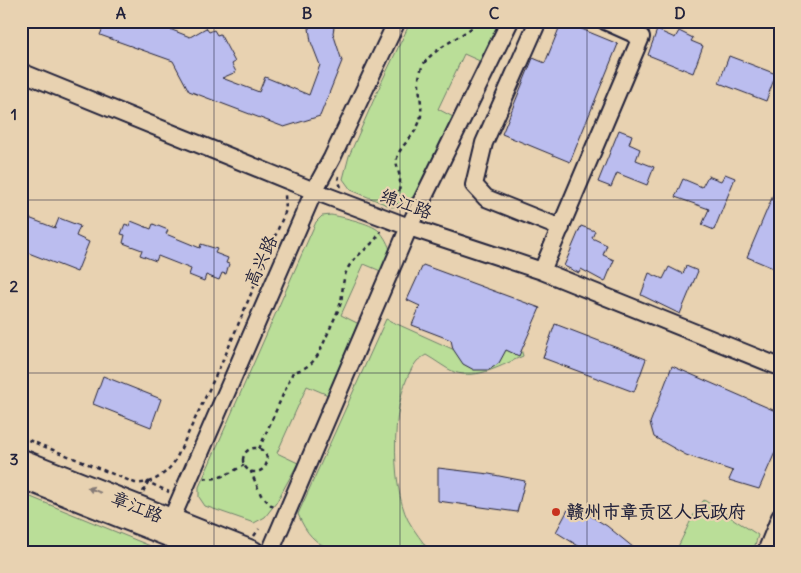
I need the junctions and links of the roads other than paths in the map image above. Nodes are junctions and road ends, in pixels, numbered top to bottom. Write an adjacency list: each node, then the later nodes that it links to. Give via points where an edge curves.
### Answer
1 (397, 21): 8 (street, 高兴路)
2 (510, 21): 6 (street)
3 (538, 21): 7 (street)
4 (605, 21): 10 (street, via 641,37)
5 (21, 72): 8 (street, 绵江路)
6 (458, 132): 7 (street); 9 (street)
7 (484, 143): 10 (street, via 474,185 480,192 486,198)
8 (314, 191): 9 (street, 绵江路); 16 (street, 高兴路)
9 (410, 227): 11 (street, 绵江路); 19 (street)
10 (561, 228): 11 (street)
11 (542, 271): 12 (street, 绵江路)
12 (780, 367)
13 (21, 460): 16 (main road, 章江路, one-way to 13)
14 (21, 477): 17 (main road, 章江路)
15 (780, 516): 20 (street)
16 (171, 520): 18 (main road, 章江路)
17 (210, 552)
18 (253, 552)
19 (270, 552)
20 (766, 552)

